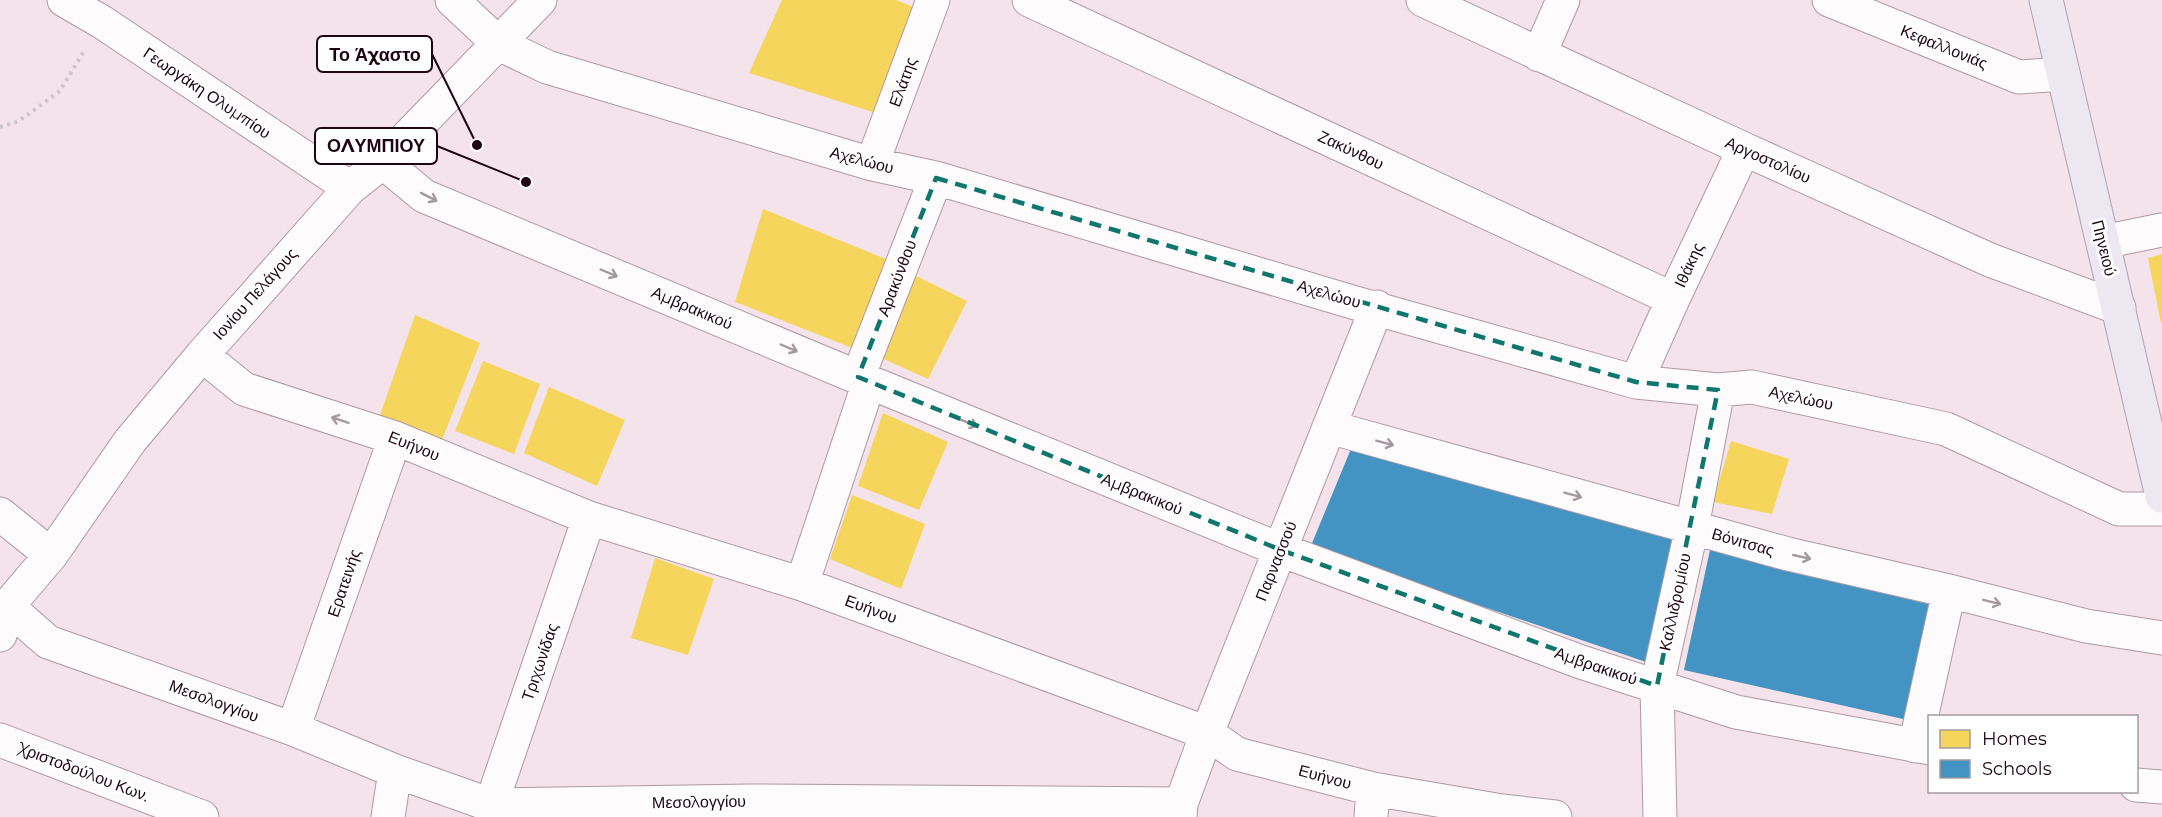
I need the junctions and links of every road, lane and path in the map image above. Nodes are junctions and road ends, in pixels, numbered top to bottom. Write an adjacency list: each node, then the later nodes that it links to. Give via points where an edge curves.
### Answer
1 (64, 0): 10 (street, Γεωργάκη Ολυμπίου)
2 (452, 0): 11 (street, Αχελώου)
3 (540, 0): 11 (street, Ιονίου Πελάγους)
4 (933, 0): 17 (street, Ελάτης)
5 (1029, 0): 22 (street, Ζακύνθου)
6 (1423, 0): 12 (street, Αργοστολίου)
7 (1563, 0): 12 (street)
8 (1828, 0): 13 (street, Κεφαλλονιάς, via 2019,77)
9 (2046, 0): 13 (main road, Πηνειού)
10 (108, 11): 14 (path, via 60,91 19,121); 19 (street, Γεωργάκη Ολυμπίου)
11 (499, 44): 16 (street, Ιονίου Πελάγους); 17 (street, Αχελώου, via 547,67)
12 (1539, 55): 15 (street, Αργοστολίου)
13 (2063, 74): 21 (main road, Πηνειού)
14 (0, 128)
15 (1744, 150): 22 (street, Ιθάκης); 24 (street, Αργοστολίου, via 1990,260)
16 (383, 162): 19 (street, Ιονίου Πελάγους); 26 (street, Αμβρακικού, one-way to 26, via 424,196)
17 (872, 164): 18 (street, Αχελώου)
18 (936, 178): 23 (street, Αχελώου); 26 (street, Αρακύνθου)
19 (350, 188): 25 (street, Ιονίου Πελάγους)
20 (2162, 230): 21 (street)
21 (2103, 242): 24 (main road, Πηνειού)
22 (1673, 299): 27 (street, Ιθάκης)
23 (1377, 307): 27 (street, Αχελώου); 29 (street, Παρνασσού)
24 (2119, 308): 31 (main road, Πηνειού)
25 (201, 355): 30 (street, Ευήνου, one-way to 25, via 244,389); 37 (street, Ιονίου Πελάγους, via 129,441)
26 (864, 380): 36 (street, Αμβρακικού, one-way to 36); 38 (street, Αρακύνθου)
27 (1636, 382): 28 (street, Αχελώου)
28 (1718, 390): 32 (street, Αχελώου, via 1752,387 1946,429 2119,509); 35 (street, Καλλιδρομίου)
29 (1329, 427): 35 (street, Βόνιτσας, one-way to 35); 36 (street, Παρνασσού)
30 (395, 438): 34 (street, Ευήνου); 43 (street, Ερατεινής)
31 (2162, 496)
32 (2162, 509)
33 (0, 514): 37 (street)
34 (589, 518): 38 (street, Ευήνου); 51 (street, Τριχωνίδας)
35 (1692, 528): 39 (street, Βόνιτσας, one-way to 39); 42 (street, Καλλιδρομίου)
36 (1281, 550): 42 (street, Αμβρακικού, via 1581,662); 44 (street, Παρνασσού)
37 (51, 555): 40 (street, Ιονίου Πελάγους)
38 (802, 584): 44 (street, Ευήνου)
39 (1949, 591): 41 (street, Βόνιτσας, one-way to 41, via 2086,626); 46 (street)
40 (3, 619): 43 (street, Μεσολογγίου, via 48,642)
41 (2162, 638)
42 (1657, 686): 46 (street, Αμβρακικού, via 1736,712); 57 (street, Καλλιδρομίου)
43 (292, 729): 47 (street, Μεσολογγίου)
44 (1207, 733): 50 (street, Ευήνου, via 1237,754); 53 (street, Παρνασσού)
45 (0, 740): 54 (street, Χριστοδούλου Κων.)
46 (1922, 747)
47 (395, 771): 51 (street, Μεσολογγίου); 55 (street)
48 (2138, 785): 49 (street)
49 (2162, 787)
50 (1372, 803): 56 (street, Ευήνου)
51 (491, 805): 52 (street, Μεσολογγίου)
52 (750, 809): 53 (street, Μεσολογγίου)
53 (1181, 811)
54 (202, 817)
55 (388, 817)
56 (1555, 817)
57 (1660, 817)

